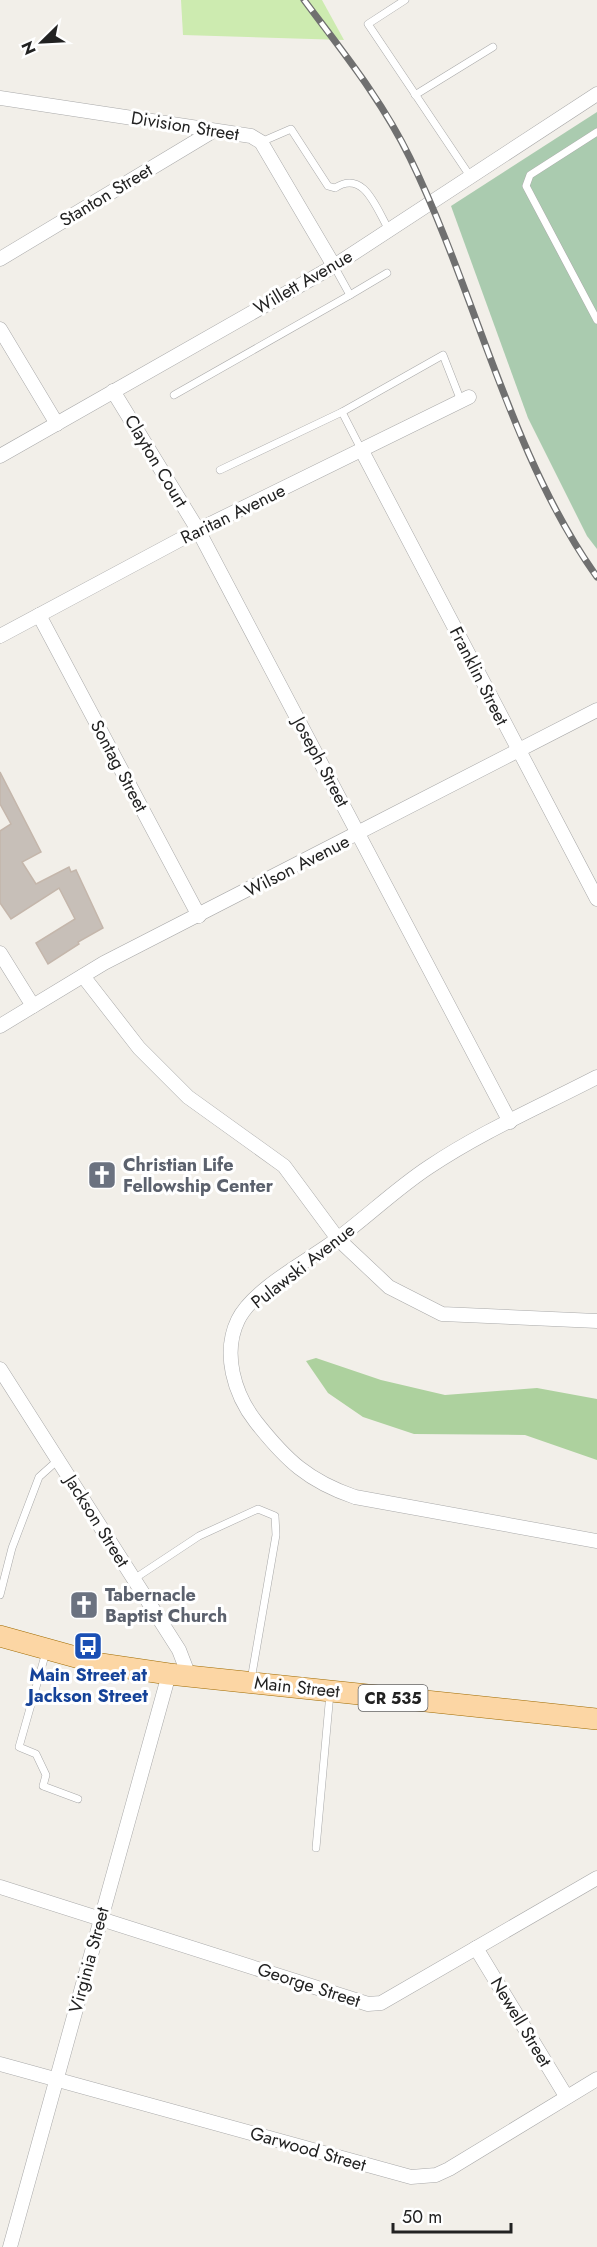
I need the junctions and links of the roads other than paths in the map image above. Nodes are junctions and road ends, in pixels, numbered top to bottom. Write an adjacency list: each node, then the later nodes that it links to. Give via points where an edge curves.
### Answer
1 (405, 0): 4 (lane, via 368,24)
2 (493, 47): 4 (lane)
3 (597, 94): 9 (street, Willett Avenue)
4 (415, 95): 9 (lane)
5 (0, 98): 6 (street, Division Street)
6 (213, 131): 8 (street, Division Street, via 251,136); 11 (street, Stanton Street)
7 (597, 132): 15 (lane, via 530,175 526,186)
8 (261, 142): 10 (lane, via 291,129 328,186 334,188 354,181 362,186); 12 (street, Division Street)
9 (470, 176): 10 (street, Willett Avenue)
10 (389, 230): 12 (street, Willett Avenue)
11 (0, 259)
12 (334, 266): 14 (lane); 17 (street, Willett Avenue)
13 (387, 273): 14 (lane)
14 (350, 295): 18 (lane)
15 (597, 320)
16 (0, 330): 21 (street)
17 (113, 391): 21 (street, Willett Avenue); 25 (street, Clayton Court)
18 (174, 394)
19 (465, 399): 20 (lane, via 443,355); 22 (street, Raritan Avenue)
20 (342, 412): 22 (lane); 24 (lane)
21 (57, 424): 23 (street, Willett Avenue)
22 (362, 451): 25 (street, Raritan Avenue); 29 (street, Franklin Street)
23 (0, 456)
24 (220, 470)
25 (198, 530): 26 (street, Raritan Avenue); 30 (street, Joseph Street)
26 (39, 615): 27 (street, Raritan Avenue); 32 (street, Sontag Street)
27 (0, 636)
28 (597, 710): 29 (street, Wilson Avenue)
29 (518, 752): 30 (street, Wilson Avenue); 31 (street, Franklin Street)
30 (359, 834): 32 (street, Wilson Avenue); 38 (street, Joseph Street)
31 (597, 899)
32 (199, 916): 34 (street, Wilson Avenue)
33 (0, 953): 35 (street)
34 (83, 976): 35 (street, Wilson Avenue); 39 (street, via 139,1048 188,1097 284,1166)
35 (33, 1006): 36 (street, Wilson Avenue)
36 (0, 1026)
37 (597, 1077): 38 (street, Pulawski Avenue)
38 (510, 1122): 39 (street, Pulawski Avenue, via 429,1167)
39 (338, 1239): 40 (street, via 389,1287 442,1314); 43 (street, Pulawski Avenue, via 259,1294 239,1317 234,1330 230,1351 233,1377 249,1413 281,1454 315,1480 355,1497)
40 (597, 1321)
41 (0, 1370): 42 (street, Jackson Street)
42 (58, 1460): 44 (street, Jackson Street); 45 (lane, via 39,1478 12,1548)
43 (597, 1541)
44 (134, 1579): 48 (street, Jackson Street, via 179,1650); 49 (lane, via 199,1536 258,1509 275,1516 276,1535)
45 (0, 1595)
46 (0, 1636): 47 (main road, Main Street / CR 535)
47 (47, 1649): 48 (main road, Main Street / CR 535, via 101,1664); 52 (lane, via 19,1747 36,1754 46,1775 43,1786)
48 (179, 1675): 49 (main road, Main Street / CR 535); 56 (street, Virginia Street)
49 (250, 1682): 50 (main road, Main Street / CR 535)
50 (330, 1691): 51 (main road, Main Street / CR 535); 53 (lane)
51 (597, 1719)
52 (78, 1799)
53 (316, 1848)
54 (597, 1878): 57 (street, George Street)
55 (0, 1887): 56 (street, George Street)
56 (99, 1918): 57 (street, George Street, via 368,2004 381,2003); 59 (street, Virginia Street)
57 (476, 1948): 61 (street, Newell Street)
58 (0, 2064): 59 (street, Garwood Street)
59 (58, 2079): 61 (street, Garwood Street, via 411,2177 436,2175 449,2169); 62 (street, Virginia Street)
60 (597, 2079): 61 (street, Garwood Street)
61 (566, 2096)
62 (10, 2247)

